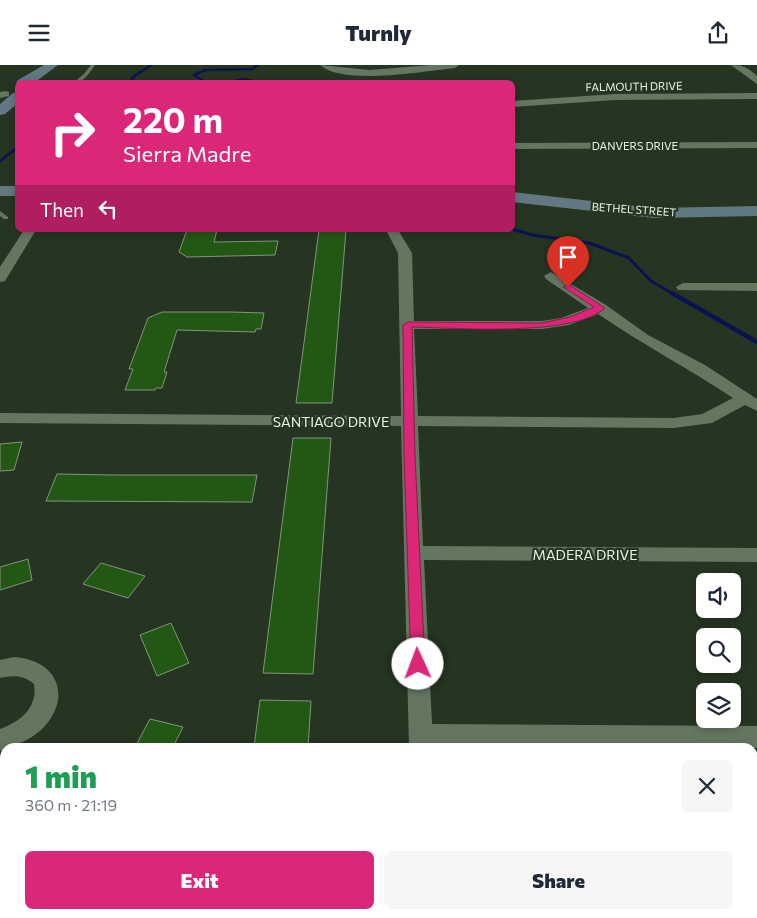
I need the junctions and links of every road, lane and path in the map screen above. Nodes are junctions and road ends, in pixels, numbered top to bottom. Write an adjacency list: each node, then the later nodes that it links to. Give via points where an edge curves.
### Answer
1 (52, 65): 6 (street)
2 (93, 65): 7 (lane)
3 (323, 65): 4 (street, via 320,70 330,76 352,77)
4 (455, 65)
5 (735, 65): 8 (street)
6 (35, 79)
7 (79, 80)
8 (757, 81)
9 (8, 94): 12 (street)
10 (757, 96): 11 (street, FALMOUTH DRIVE, via 615,97)
11 (515, 104)
12 (0, 111)
13 (757, 145): 14 (street, DANVERS DRIVE)
14 (515, 146)
15 (0, 191): 16 (street)
16 (15, 191)
17 (515, 197): 18 (street, BETHEL STREET, via 654,213)
18 (757, 211)
19 (0, 213): 20 (lane)
20 (6, 218)
21 (29, 232): 24 (street)
22 (393, 232): 28 (street, via 406,253)
23 (551, 276): 27 (street)
24 (0, 279)
25 (683, 287): 26 (street)
26 (757, 287)
27 (601, 308): 28 (street, via 573,319 542,325); 29 (street, via 643,338 700,368)
28 (408, 325): 31 (street)
29 (752, 402): 31 (street, SANTIAGO DRIVE, via 706,419 685,422)
30 (0, 418): 31 (street, SANTIAGO DRIVE)
31 (410, 421): 32 (street)
32 (414, 553): 33 (street, MADERA DRIVE); 37 (street)
33 (757, 555)
34 (0, 669): 36 (street, via 19,667 32,670 45,681 48,690 40,715 13,736)
35 (757, 737): 37 (street)
36 (0, 740)
37 (421, 741)

